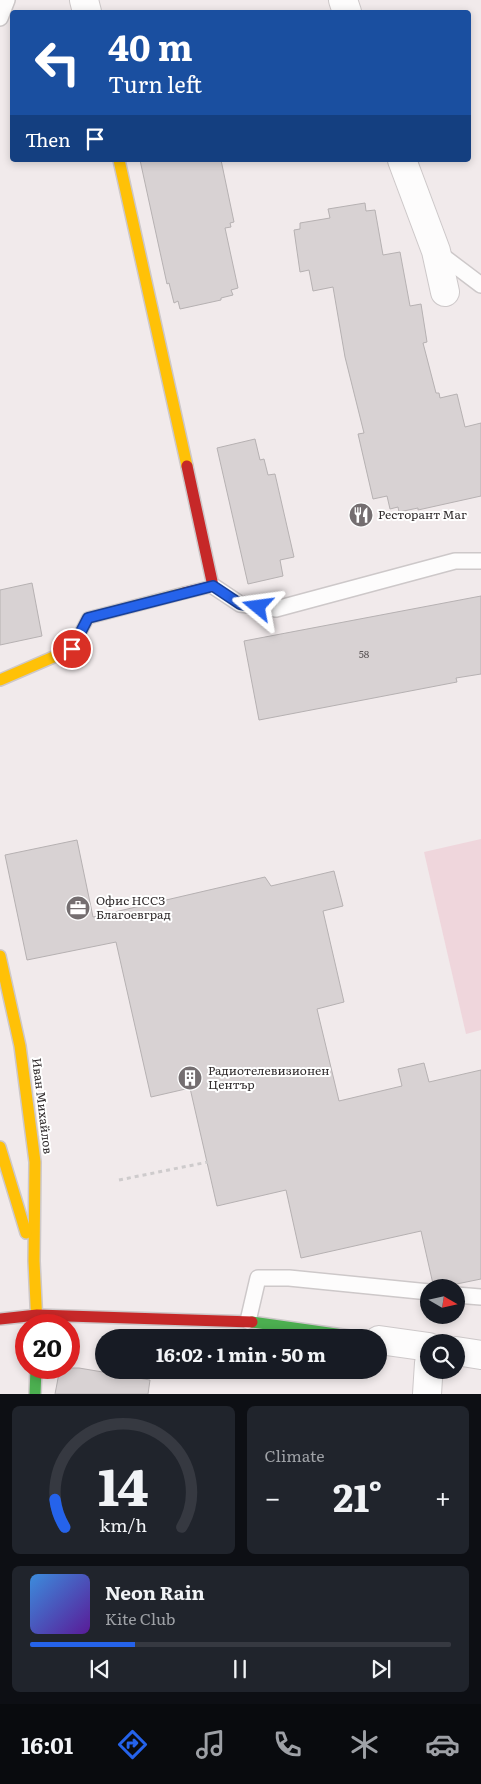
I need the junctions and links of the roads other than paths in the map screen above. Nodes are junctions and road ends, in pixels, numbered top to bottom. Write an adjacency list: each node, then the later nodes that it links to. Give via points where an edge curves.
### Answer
1 (7, 0): 2 (lane)
2 (0, 18)
3 (119, 162): 9 (street)
4 (403, 162): 5 (street)
5 (436, 251): 6 (lane); 7 (street)
6 (481, 285)
7 (446, 292)
8 (481, 561): 9 (lane, via 455,561 276,609 240,604)
9 (213, 586): 10 (street, via 88,618 72,649)
10 (0, 680)
11 (0, 956): 13 (street, Иван Михайлов, via 20,1046 35,1162)
12 (0, 1147): 13 (street, Иван Михайлов)
13 (34, 1261): 17 (street, Иван Михайлов)
14 (420, 1291): 21 (lane, via 258,1278)
15 (465, 1296): 16 (lane)
16 (481, 1297)
17 (37, 1314)
18 (0, 1319): 19 (street)
19 (15, 1319)
20 (80, 1320): 21 (street)
21 (248, 1321): 22 (street)
22 (303, 1329)
23 (387, 1341): 24 (street)
24 (420, 1346)
25 (465, 1352): 26 (street)
26 (481, 1355)
27 (36, 1379): 29 (street)
28 (428, 1379): 30 (street)
29 (35, 1394)
30 (427, 1394)

